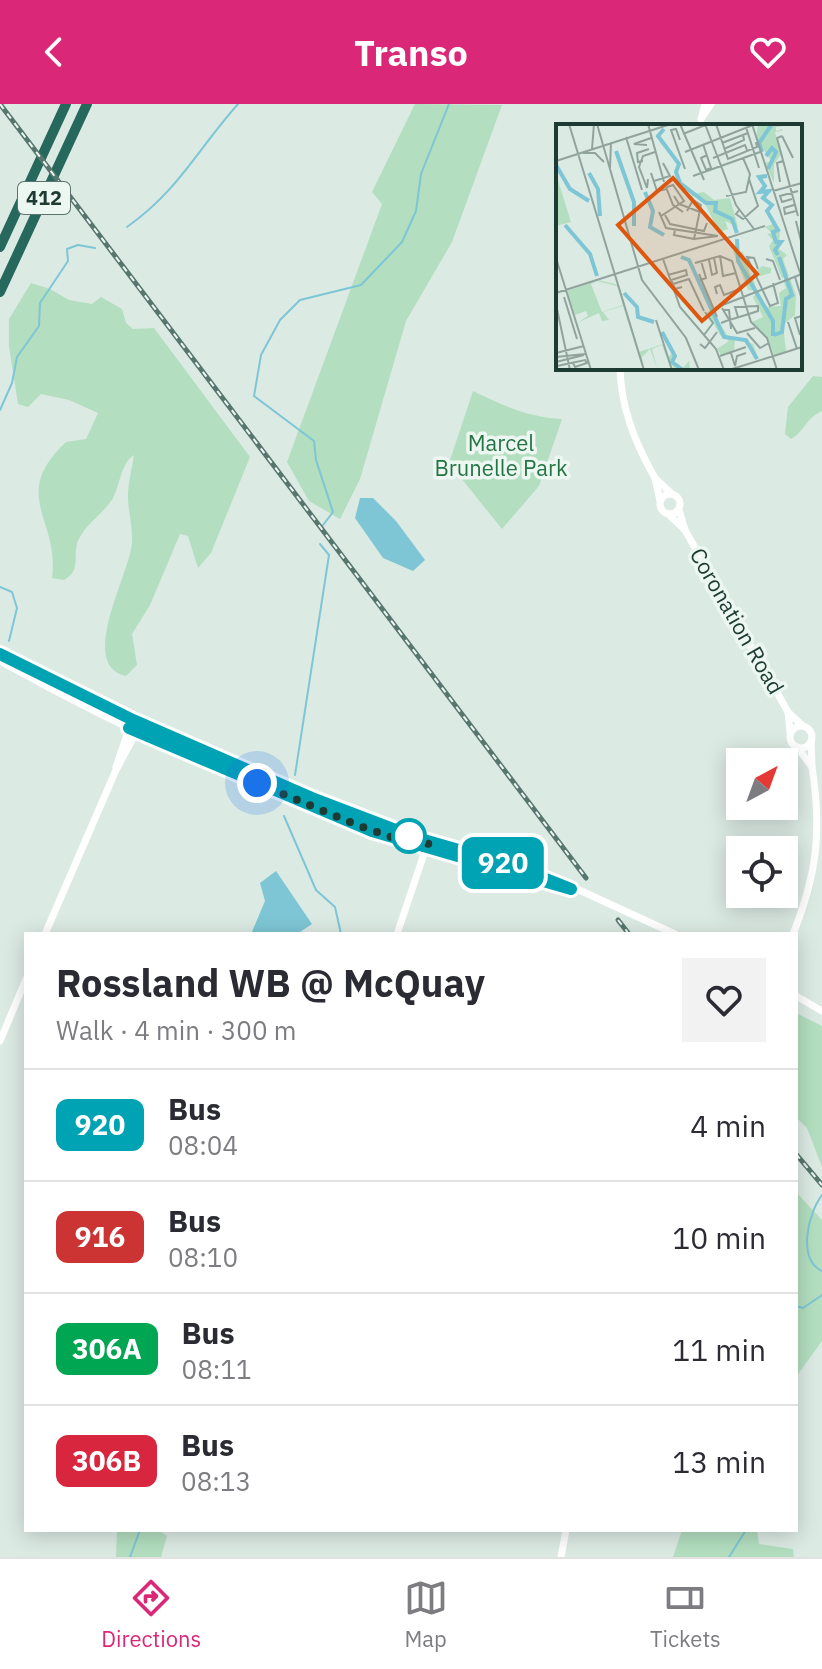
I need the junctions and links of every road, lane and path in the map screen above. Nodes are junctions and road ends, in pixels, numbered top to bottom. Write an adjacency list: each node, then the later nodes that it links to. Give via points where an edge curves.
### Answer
1 (66, 104): 6 (highway, 412)
2 (87, 104): 7 (highway, 412)
3 (705, 104): 5 (street)
4 (711, 104): 5 (street)
5 (699, 123)
6 (0, 247)
7 (0, 292)
8 (620, 370): 9 (street, via 624,407)
9 (655, 478): 10 (street); 11 (street)
10 (673, 494): 11 (street); 12 (street)
11 (660, 501): 13 (street)
12 (679, 508): 13 (street); 14 (street, Coronation Road)
13 (668, 514): 14 (street, Coronation Road)
14 (685, 530): 17 (street, Coronation Road)
15 (0, 654): 18 (street)
16 (0, 661): 18 (street)
17 (788, 712): 19 (street, Coronation Road); 20 (street, Coronation Road)
18 (135, 726): 24 (street, via 342,819); 25 (street, via 118,755)
19 (804, 726): 20 (street); 21 (street)
20 (790, 734): 22 (street)
21 (811, 741): 22 (street); 23 (street)
22 (796, 746): 23 (street)
23 (812, 767): 28 (street, via 816,865)
24 (427, 845): 26 (street); 27 (street, via 524,870)
25 (46, 932)
26 (398, 932)
27 (670, 932)
28 (794, 932)
29 (24, 984): 32 (street)
30 (799, 1000): 31 (street)
31 (822, 1011)
32 (0, 1041)
33 (566, 1532): 34 (street)
34 (561, 1557)

